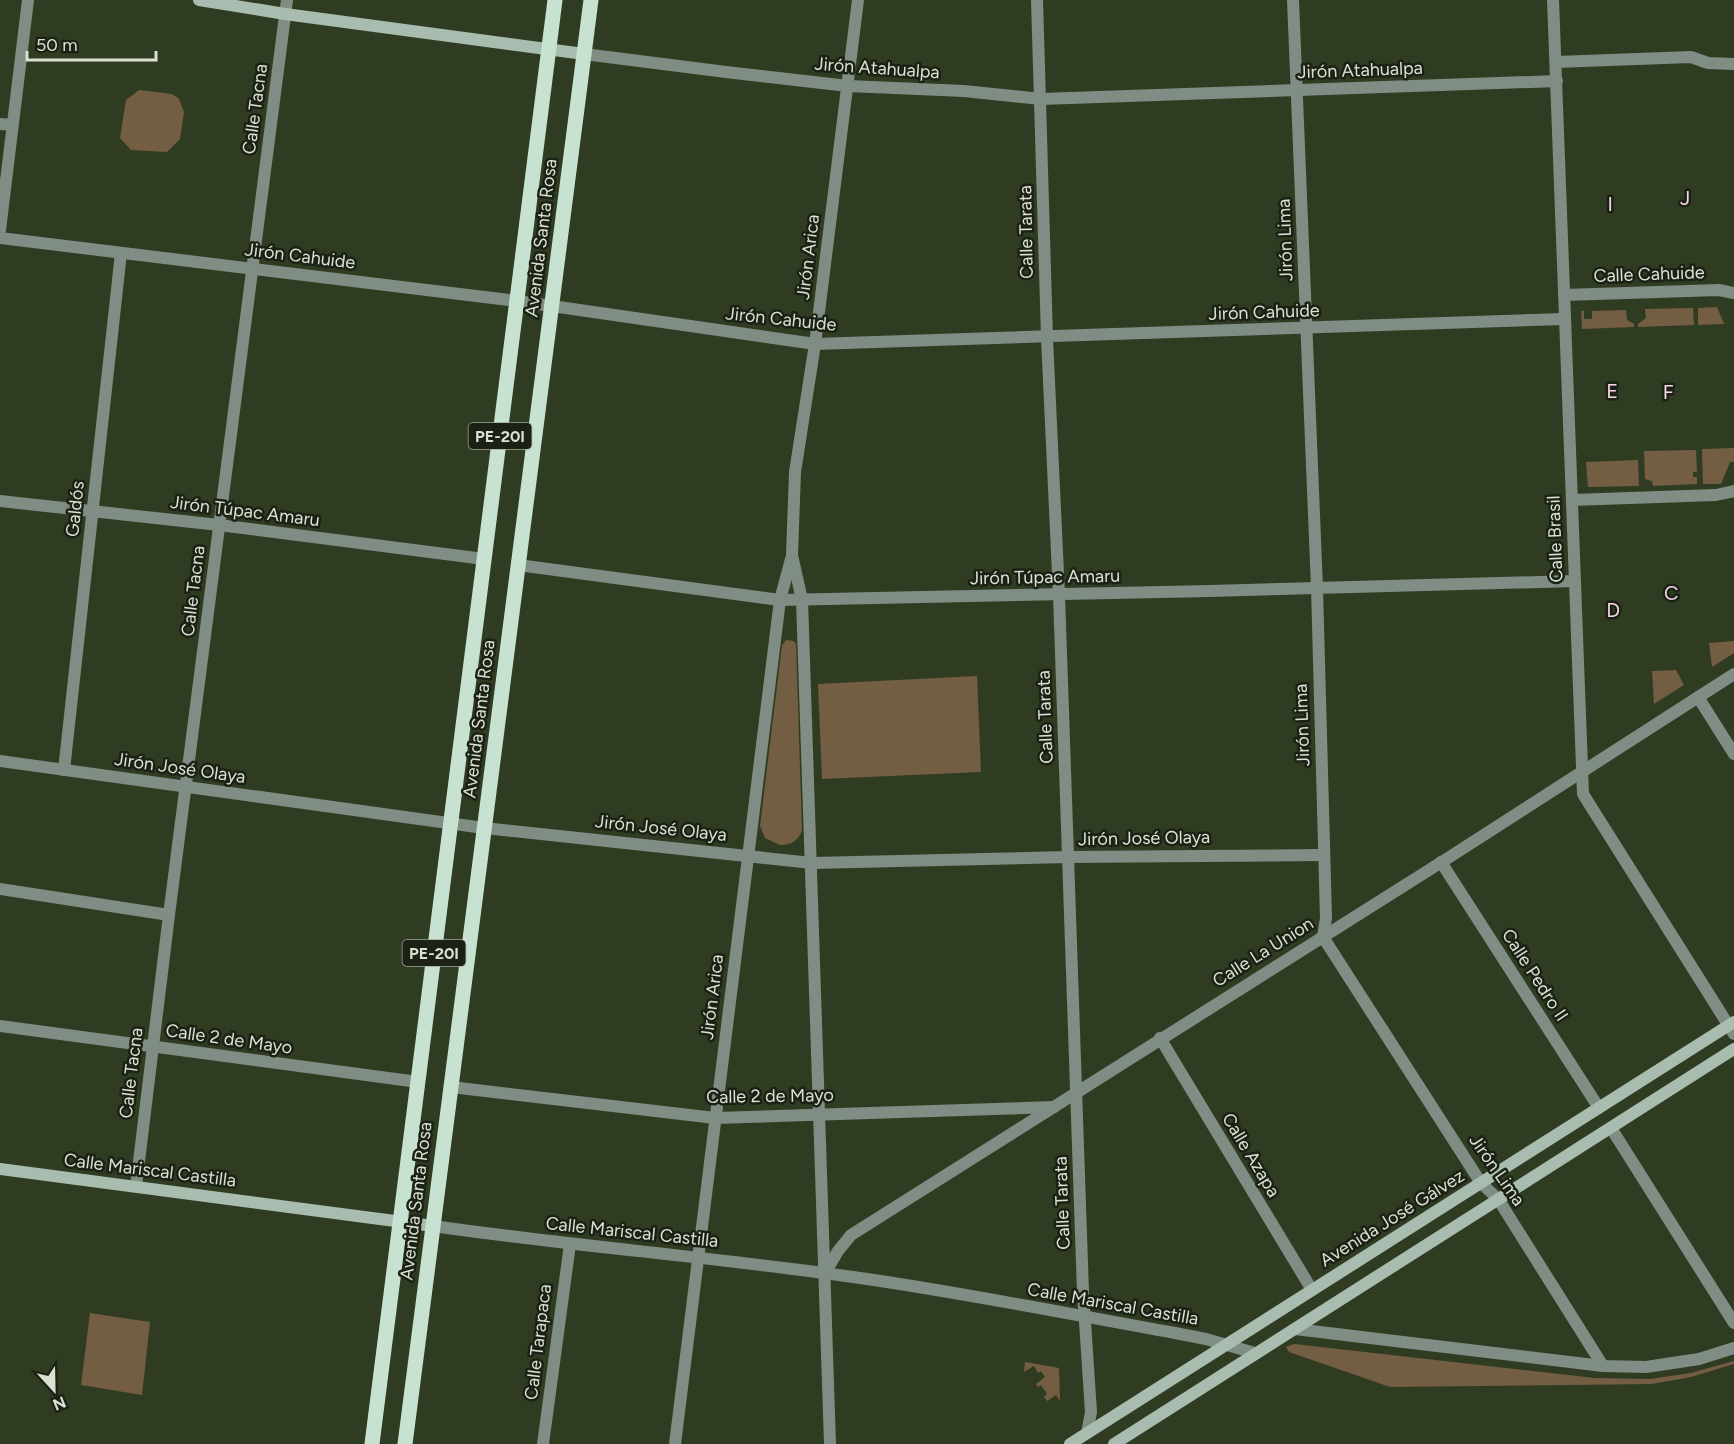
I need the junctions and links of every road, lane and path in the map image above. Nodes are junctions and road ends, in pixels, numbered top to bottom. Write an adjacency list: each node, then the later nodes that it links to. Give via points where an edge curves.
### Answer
1 (28, 0): 19 (street, via 21,71)
2 (199, 0): 10 (main road, Jirón Atahualpa)
3 (287, 0): 10 (street, Calle Tacna)
4 (555, 0): 11 (main road, Avenida Santa Rosa / PE-20I)
5 (591, 0): 12 (main road, Avenida Santa Rosa / PE-20I)
6 (858, 0): 16 (street, Jirón Arica)
7 (1037, 0): 18 (street, Calle Tarata)
8 (1293, 0): 17 (street, Jirón Lima)
9 (1553, 0): 13 (street, Calle Brasil)
10 (285, 14): 11 (main road, Jirón Atahualpa); 23 (street, Calle Tacna)
11 (549, 49): 12 (main road, Jirón Atahualpa); 26 (main road, Avenida Santa Rosa / PE-20I)
12 (584, 54): 16 (street, Jirón Atahualpa); 27 (main road, Avenida Santa Rosa / PE-20I)
13 (1556, 62): 14 (street, via 1691,57 1708,63); 15 (street, Calle Brasil)
14 (1734, 64)
15 (1557, 81): 17 (street, Jirón Atahualpa); 25 (street, Calle Brasil)
16 (848, 86): 18 (street, Jirón Atahualpa); 31 (street, Jirón Arica)
17 (1297, 90): 18 (street, Jirón Atahualpa); 29 (street, Jirón Lima)
18 (1041, 99): 30 (street, Calle Tarata)
19 (6, 125): 20 (street)
20 (0, 230)
21 (0, 238): 22 (street, Jirón Cahuide)
22 (121, 252): 23 (street, Jirón Cahuide); 35 (street, Galdós)
23 (252, 269): 26 (street, Jirón Cahuide); 36 (street, Calle Tacna)
24 (1734, 292): 25 (street, Calle Cahuide)
25 (1564, 295): 28 (street, Calle Brasil)
26 (517, 301): 27 (street, Jirón Cahuide); 38 (main road, Avenida Santa Rosa / PE-20I)
27 (552, 307): 31 (street, Jirón Cahuide); 39 (main road, Avenida Santa Rosa / PE-20I)
28 (1564, 319): 29 (street, Jirón Cahuide); 33 (street, Calle Brasil)
29 (1306, 328): 30 (street, Jirón Cahuide); 41 (street, Jirón Lima)
30 (1047, 338): 31 (street, Jirón Cahuide); 42 (street, Calle Tarata)
31 (815, 344): 37 (street, Jirón Arica, via 795,472)
32 (1734, 491): 33 (street)
33 (1572, 500): 40 (street, Calle Brasil)
34 (0, 501): 35 (street, Jirón Túpac Amaru)
35 (93, 510): 36 (street, Jirón Túpac Amaru); 49 (street, Galdós)
36 (219, 525): 38 (street, Jirón Túpac Amaru); 51 (street, Calle Tacna)
37 (792, 555): 43 (street, Jirón Arica); 44 (street, Jirón Arica)
38 (484, 559): 52 (main road, Avenida Santa Rosa / PE-20I)
39 (518, 565): 43 (street, Jirón Túpac Amaru); 53 (main road, Avenida Santa Rosa / PE-20I)
40 (1575, 581): 41 (street, Jirón Túpac Amaru); 50 (street, Calle Brasil)
41 (1317, 588): 42 (street, Jirón Túpac Amaru); 55 (street, Jirón Lima)
42 (1059, 594): 44 (street, Jirón Túpac Amaru); 56 (street, Calle Tarata)
43 (780, 600): 44 (street, Jirón Túpac Amaru); 54 (street, Jirón Arica)
44 (801, 600): 58 (street, Jirón Arica)
45 (1734, 674): 46 (street, Calle La Union)
46 (1698, 697): 47 (street); 50 (street, Calle La Union)
47 (1734, 754)
48 (0, 761): 49 (street, Jirón José Olaya)
49 (64, 770): 51 (street, Jirón José Olaya)
50 (1582, 771): 57 (street, Calle La Union); 63 (street, Calle Brasil, via 1583,794)
51 (186, 787): 52 (street, Jirón José Olaya); 60 (street, Calle Tacna)
52 (451, 823): 53 (street, Jirón José Olaya); 67 (main road, Avenida Santa Rosa / PE-20I)
53 (484, 828): 54 (street, Jirón José Olaya); 68 (main road, Avenida Santa Rosa / PE-20I)
54 (749, 855): 58 (street, Jirón José Olaya); 73 (street, Jirón Arica)
55 (1324, 855): 56 (street, Jirón José Olaya); 61 (street, Jirón Lima)
56 (1068, 857): 58 (street, Jirón José Olaya); 69 (street, Calle Tarata)
57 (1441, 862): 61 (street, Calle La Union); 71 (street, Calle Pedro II)
58 (812, 863): 72 (street, Jirón Arica)
59 (0, 889): 60 (street)
60 (169, 915): 65 (street, Calle Tacna)
61 (1323, 937): 64 (street, Calle La Union); 76 (street, Jirón Lima)
62 (0, 1026): 65 (street, Calle 2 de Mayo)
63 (1732, 1027): 71 (main road, Avenida José Gálvez)
64 (1160, 1038): 69 (street, Calle La Union); 84 (street, Calle Azapa)
65 (152, 1047): 67 (street, Calle 2 de Mayo); 77 (street, Calle Tacna)
66 (1734, 1049): 74 (main road)
67 (418, 1082): 79 (main road, Avenida Santa Rosa / PE-20I)
68 (451, 1087): 73 (street, Calle 2 de Mayo); 80 (main road, Avenida Santa Rosa / PE-20I)
69 (1076, 1094): 70 (street, Calle La Union); 85 (street, Calle Tarata)
70 (1056, 1107): 72 (street, Calle 2 de Mayo); 83 (street, Calle La Union, via 851,1235)
71 (1599, 1108): 76 (main road, Avenida José Gálvez)
72 (819, 1114): 73 (street, Calle 2 de Mayo); 83 (street, Jirón Arica)
73 (715, 1118): 82 (street, Jirón Arica)
74 (1611, 1128): 78 (main road); 86 (street)
75 (0, 1170): 77 (main road, Calle Mariscal Castilla)
76 (1481, 1183): 78 (street, Jirón Lima); 84 (main road, Avenida José Gálvez)
77 (136, 1186): 79 (main road, Calle Mariscal Castilla)
78 (1498, 1199): 87 (main road); 91 (street, Jirón Lima)
79 (400, 1221): 80 (main road, Calle Mariscal Castilla); 93 (main road, Avenida Santa Rosa / PE-20I)
80 (433, 1226): 81 (street, Calle Mariscal Castilla); 94 (main road, Avenida Santa Rosa / PE-20I)
81 (570, 1244): 82 (street, Calle Mariscal Castilla); 95 (street, Calle Tarapaca)
82 (698, 1258): 83 (street, Calle Mariscal Castilla); 96 (street, Jirón Arica)
83 (824, 1274): 85 (street, Calle Mariscal Castilla); 97 (street, Jirón Arica)
84 (1312, 1290): 88 (main road, Avenida José Gálvez)
85 (1086, 1317): 88 (street, Calle Mariscal Castilla); 92 (street, Calle Tarata)
86 (1734, 1323)
87 (1295, 1329): 90 (main road); 91 (street)
88 (1227, 1345): 90 (street, Calle Mariscal Castilla); 92 (main road, Avenida José Gálvez)
89 (1734, 1348): 91 (street, via 1700,1359 1646,1367)
90 (1255, 1353): 99 (main road)
91 (1603, 1366)
92 (1091, 1439): 98 (main road, Avenida José Gálvez)
93 (372, 1444)
94 (405, 1444)
95 (543, 1444)
96 (675, 1444)
97 (830, 1444)
98 (1070, 1444)
99 (1114, 1444)

